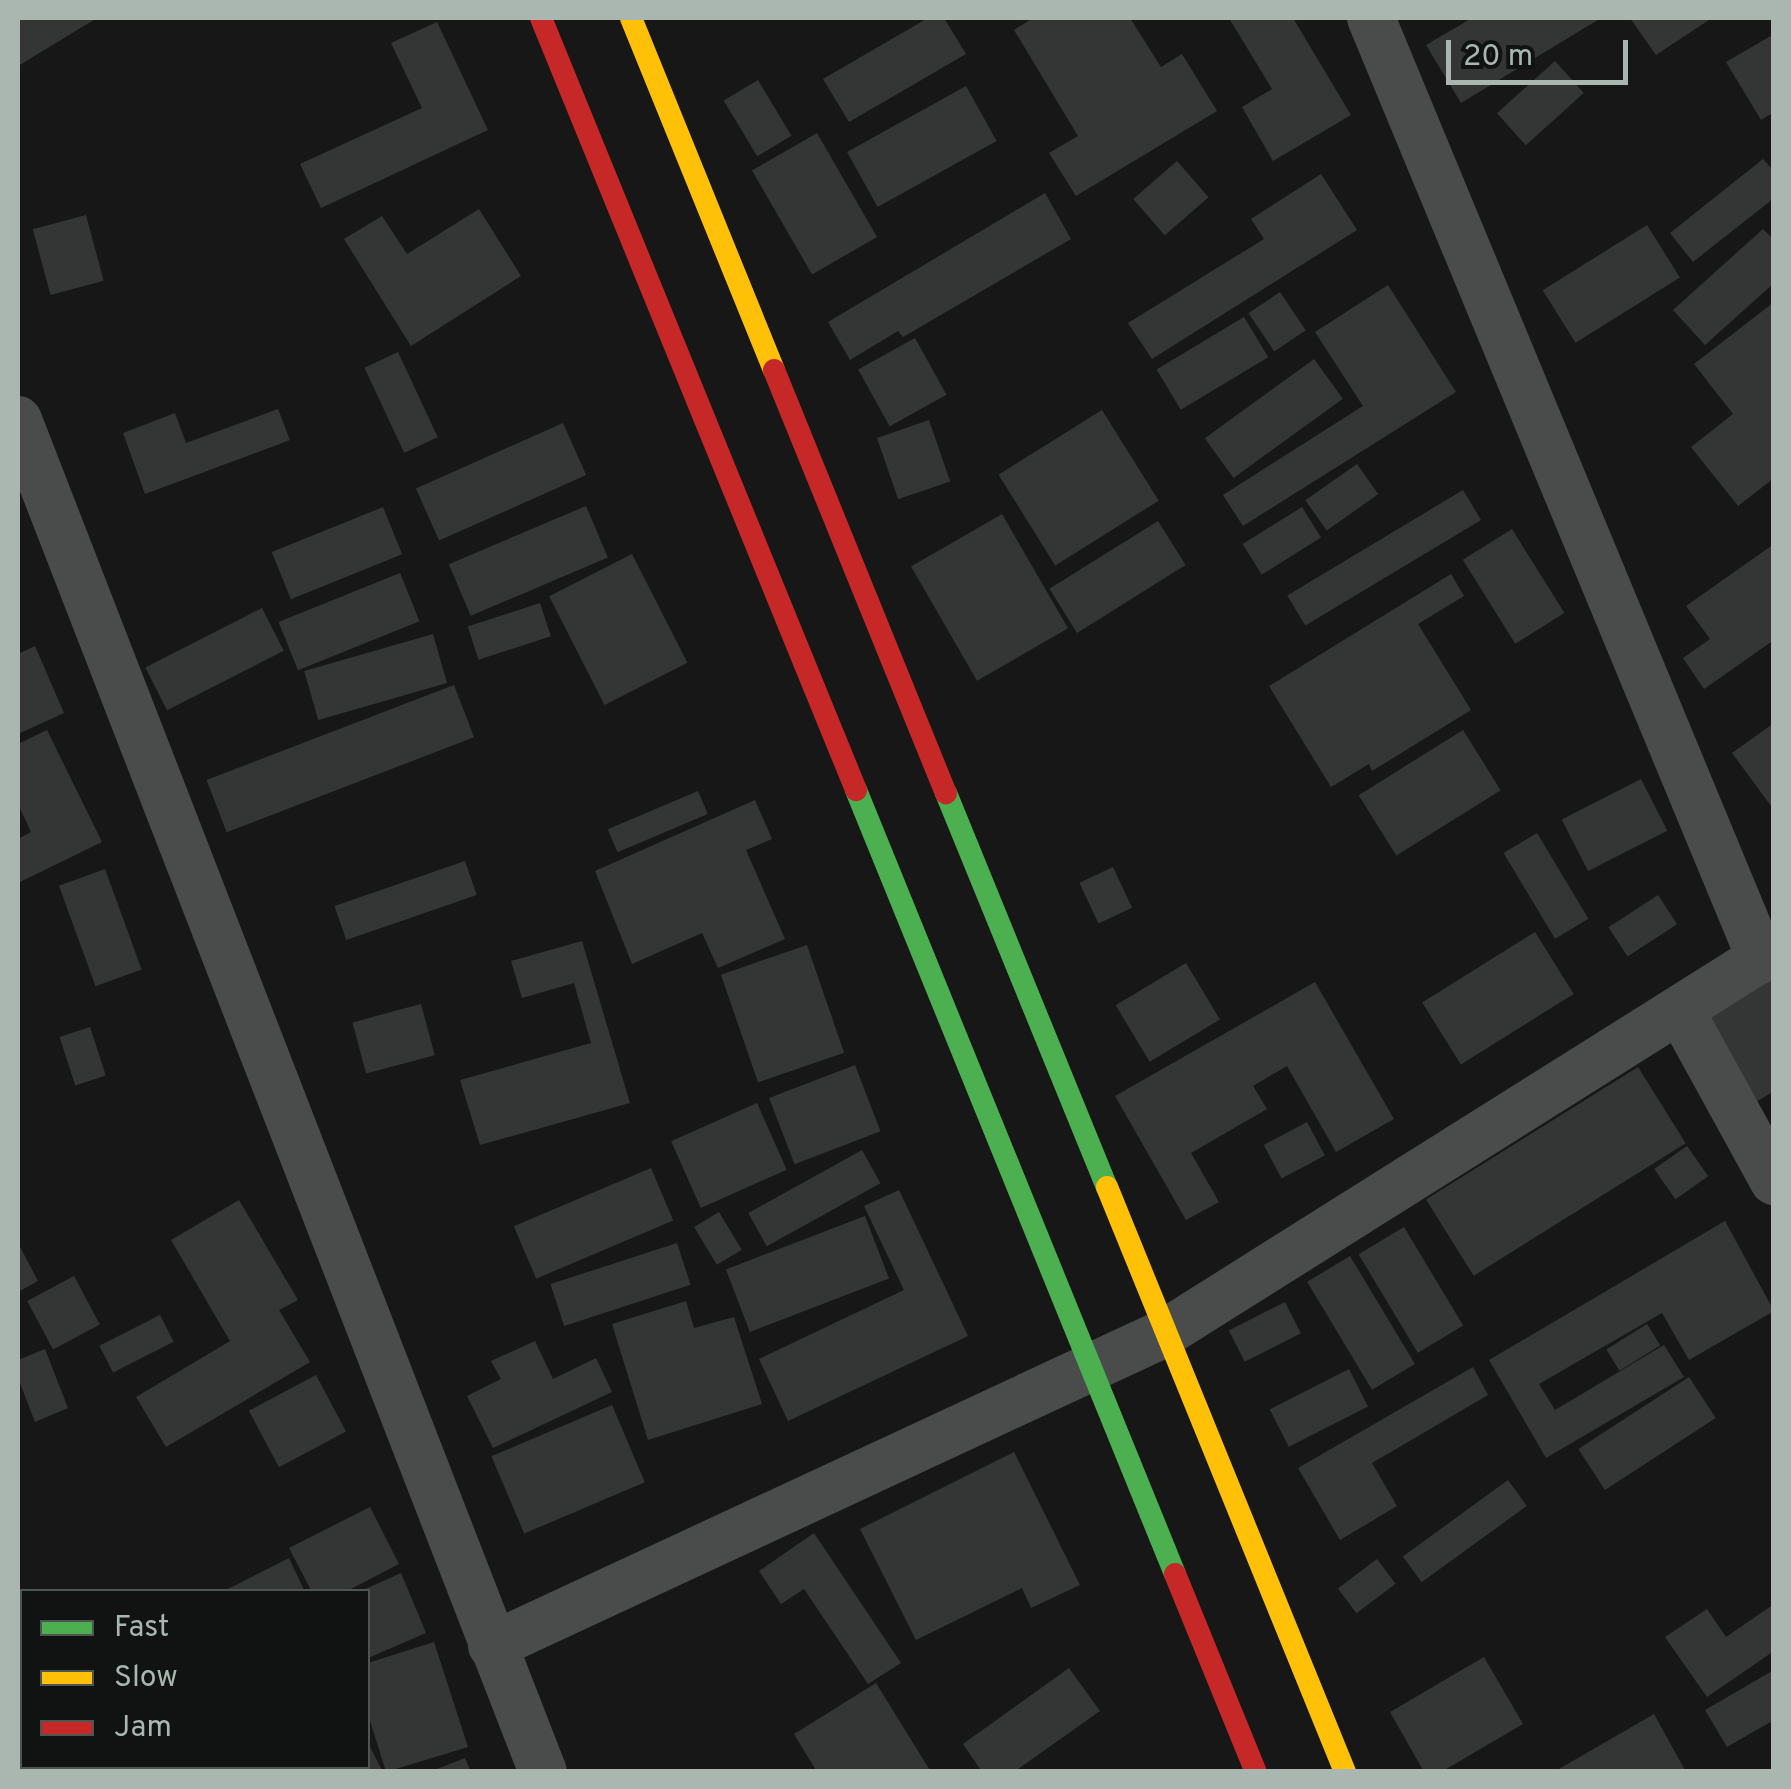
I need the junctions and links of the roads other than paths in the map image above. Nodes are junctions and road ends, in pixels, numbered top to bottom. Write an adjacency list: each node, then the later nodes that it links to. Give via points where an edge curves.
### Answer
1 (541, 18): 9 (street)
2 (631, 18): 8 (street)
3 (1371, 18): 5 (street)
4 (18, 420): 10 (street)
5 (1767, 955): 6 (street)
6 (1681, 1012): 7 (street); 8 (street)
7 (1774, 1182)
8 (1164, 1333): 9 (street); 13 (street)
9 (1090, 1368): 10 (street); 12 (street)
10 (492, 1646): 11 (street)
11 (543, 1772)
12 (1256, 1772)
13 (1345, 1772)

